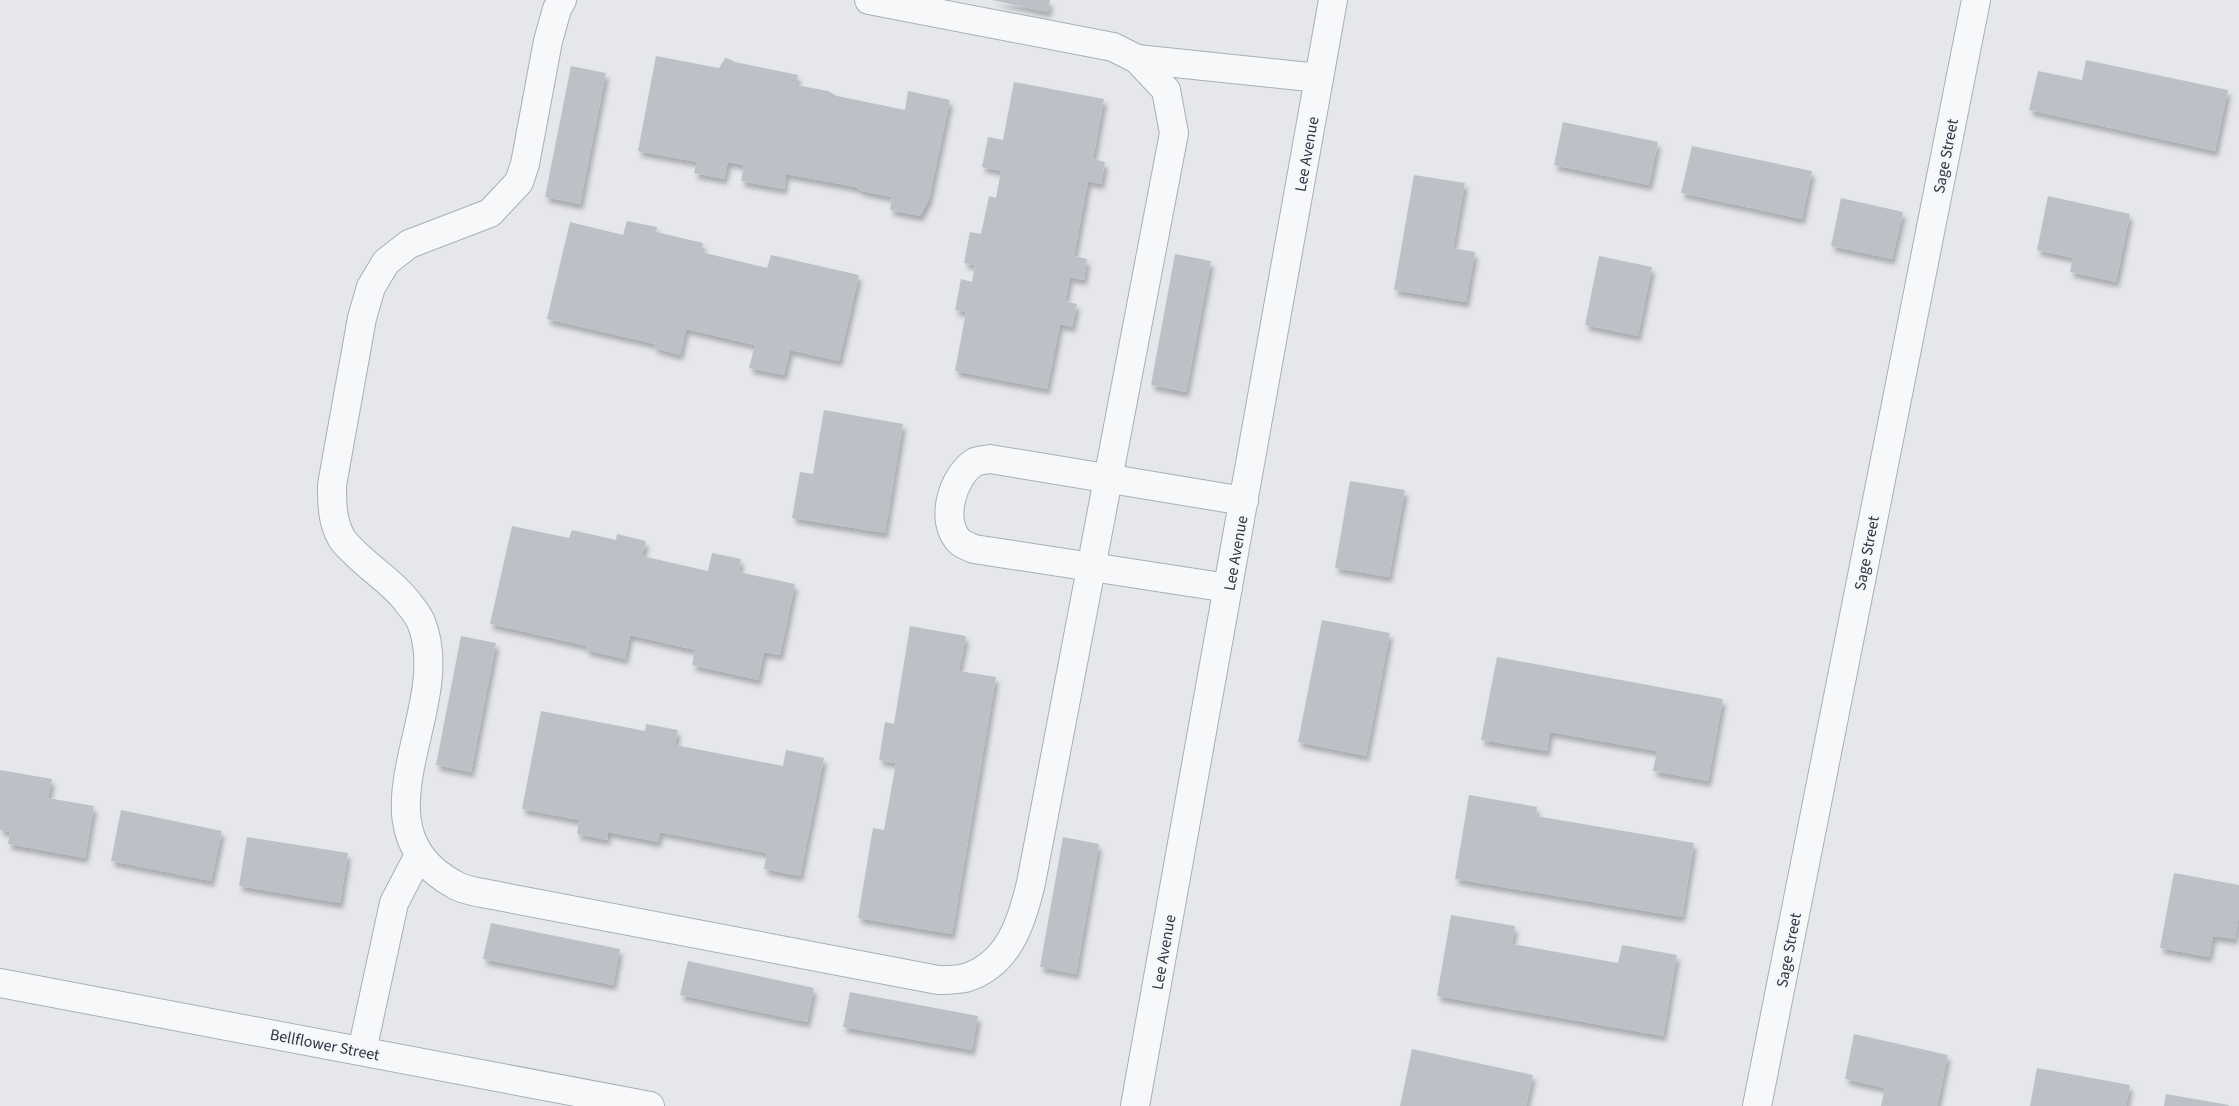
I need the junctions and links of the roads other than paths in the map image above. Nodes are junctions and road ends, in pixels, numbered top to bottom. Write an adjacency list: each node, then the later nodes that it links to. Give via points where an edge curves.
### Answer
1 (562, 0): 11 (street, via 548,40 526,164 518,182 490,212 409,244 386,262 371,288 362,318 332,485 332,511 341,538 396,588 421,619 429,645 427,686 405,799 407,827)
2 (869, 0): 5 (street, via 1113,47)
3 (1333, 0): 6 (street, Lee Avenue)
4 (1976, 0): 16 (street, Sage Street)
5 (1137, 59): 6 (street); 7 (street, via 1166,90 1174,133)
6 (1319, 78): 8 (street, Lee Avenue)
7 (1108, 478): 8 (street); 9 (street); 9 (street, via 990,459 976,462 961,476 950,504 950,526 960,542 974,549)
8 (1244, 501): 10 (street, Lee Avenue)
9 (1090, 567): 10 (street); 11 (street, via 1022,918 1010,944 990,965 966,978 938,980 498,896 459,887)
10 (1228, 588): 15 (street, Lee Avenue)
11 (419, 855): 13 (street, via 394,903)
12 (0, 983): 13 (street, Bellflower Street)
13 (362, 1051): 14 (street, Bellflower Street)
14 (650, 1106)
15 (1135, 1106)
16 (1756, 1106)

